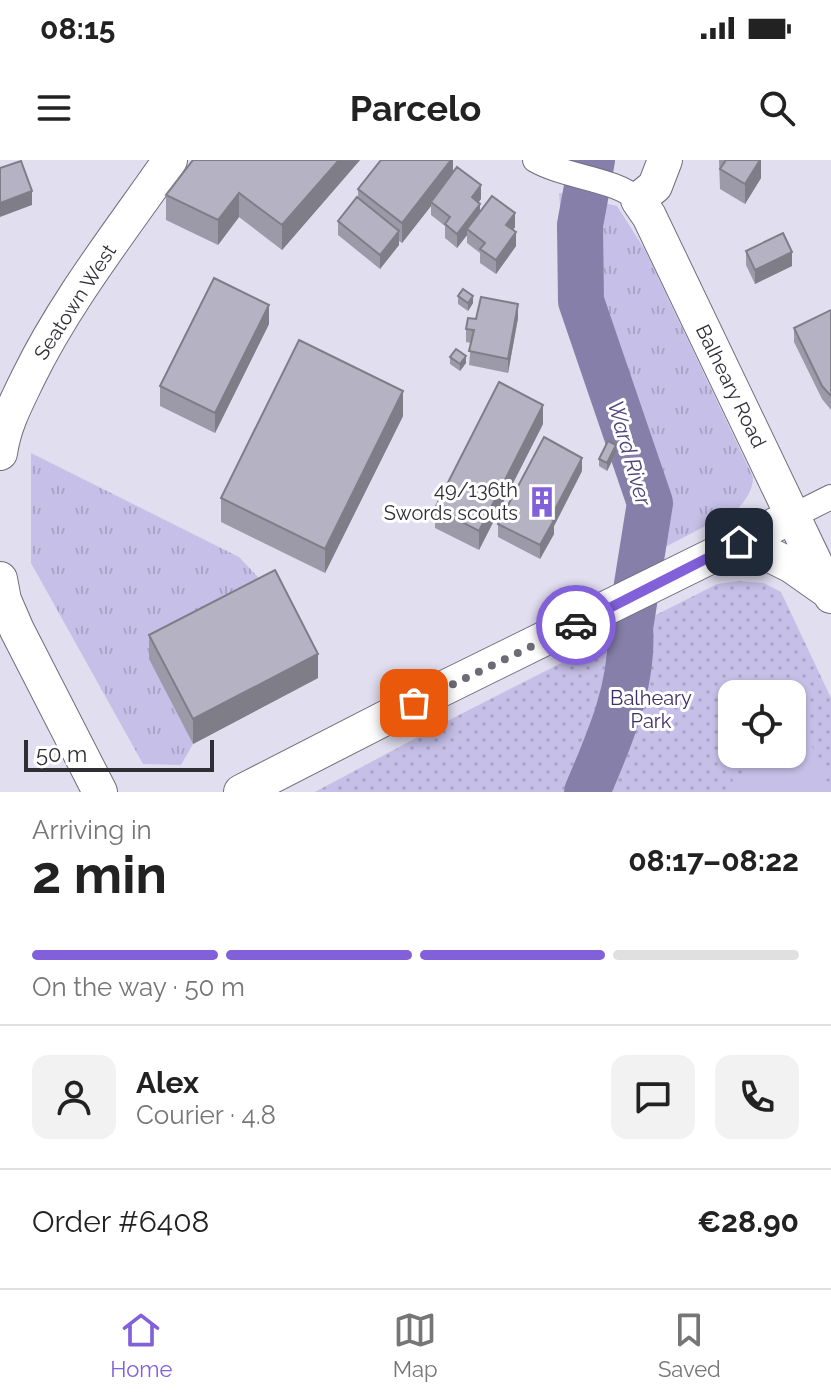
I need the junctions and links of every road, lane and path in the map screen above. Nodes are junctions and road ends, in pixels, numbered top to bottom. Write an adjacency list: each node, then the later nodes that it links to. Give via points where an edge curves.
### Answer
1 (170, 160): 5 (main road, Seatown West, via 45,345 4,427)
2 (535, 160): 4 (street)
3 (665, 160): 4 (main road, via 655,186)
4 (627, 193): 7 (main road, Balheary Road, via 649,216)
5 (0, 453)
6 (831, 497): 7 (street)
7 (793, 516): 8 (main road); 10 (main road, Balheary Road)
8 (722, 551): 10 (main road, via 770,555); 12 (main road)
9 (0, 579): 11 (main road, via 17,630)
10 (830, 594)
11 (100, 792)
12 (241, 792)

